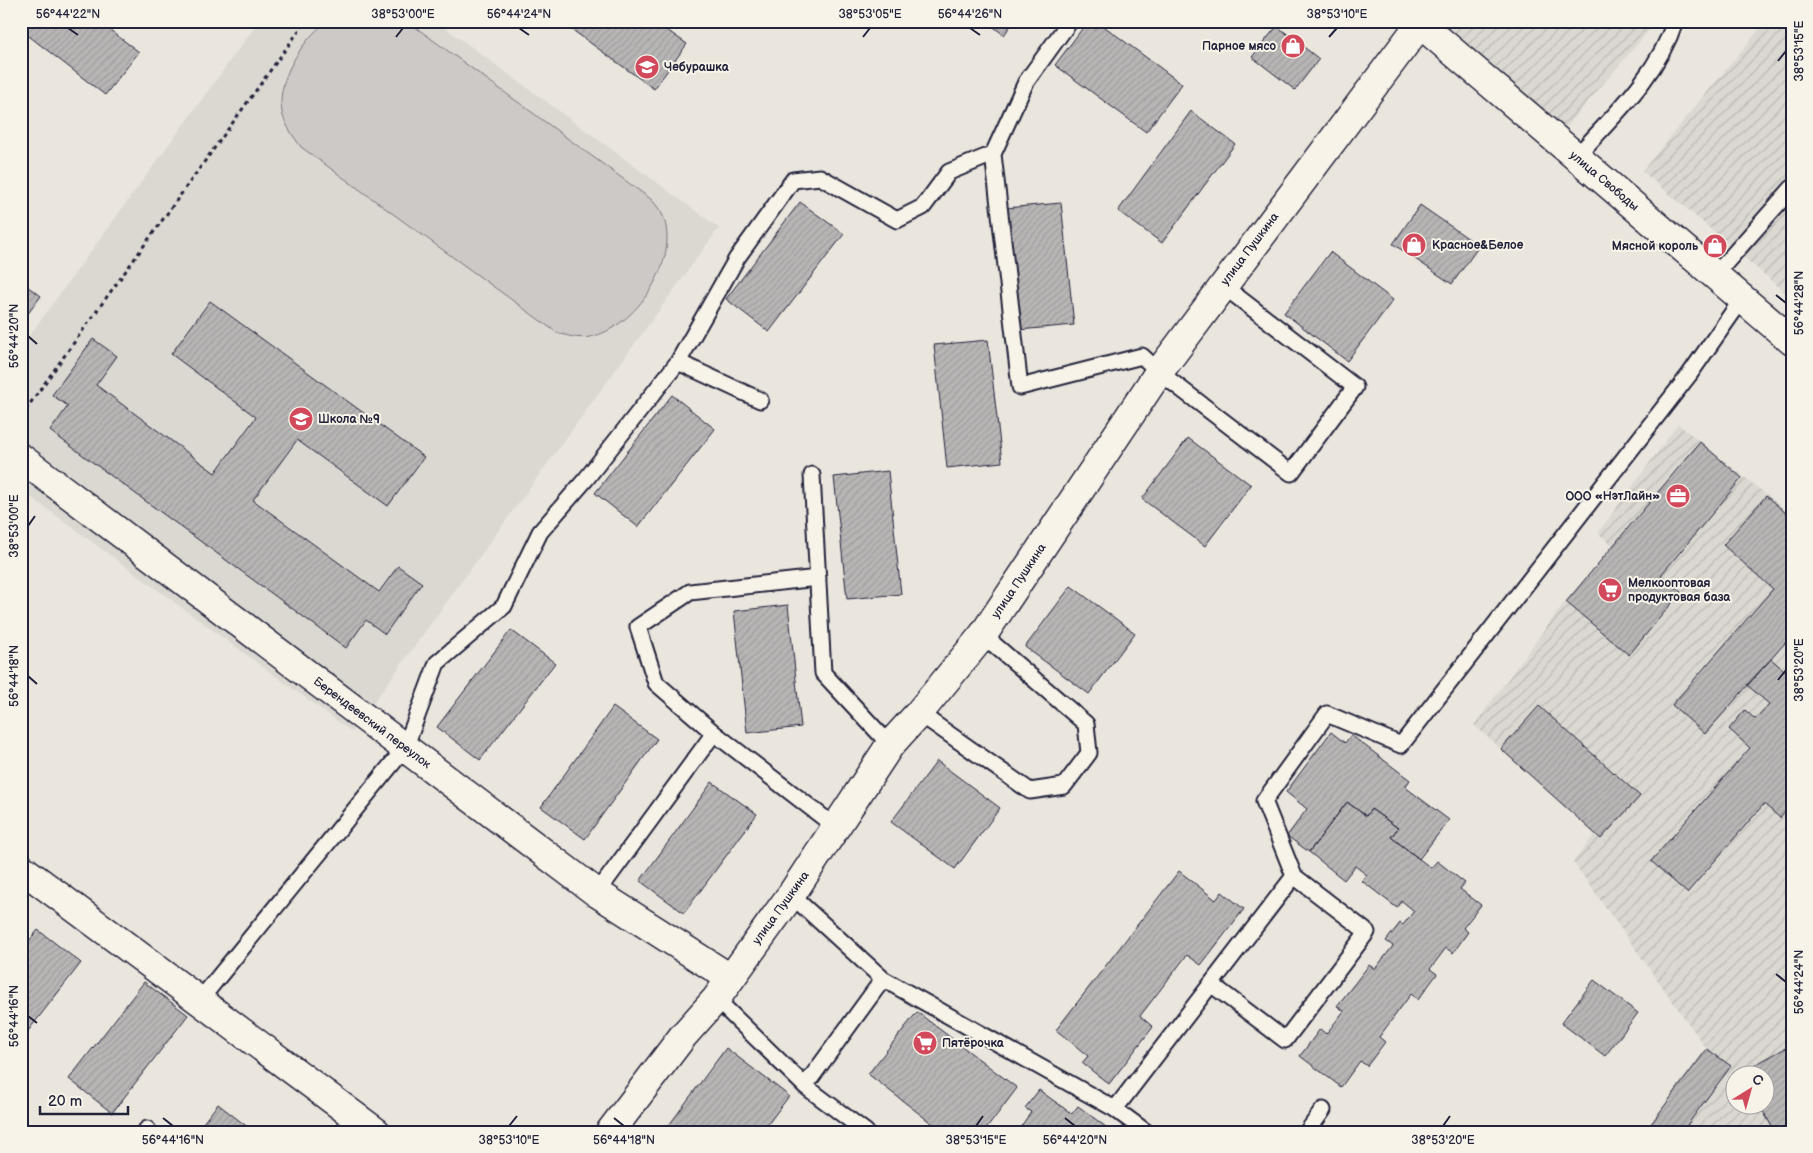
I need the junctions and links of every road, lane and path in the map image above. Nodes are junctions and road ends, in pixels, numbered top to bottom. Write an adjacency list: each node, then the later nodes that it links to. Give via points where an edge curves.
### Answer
1 (306, 21): 15 (path)
2 (1070, 21): 5 (lane, via 1026,82)
3 (1675, 21): 6 (lane, via 1649,74)
4 (1418, 23): 6 (street, улица Свободы); 9 (street, улица Пушкина)
5 (993, 154): 12 (lane, via 949,172 923,207 897,220 820,177 793,180 736,258); 13 (lane, via 1020,387 1142,356)
6 (1576, 157): 8 (street, улица Свободы)
7 (1792, 188): 8 (lane)
8 (1715, 275): 10 (street, улица Свободы)
9 (1222, 285): 13 (street, улица Пушкина); 13 (lane, via 1355,387 1291,472)
10 (1742, 299): 11 (street, улица Свободы); 26 (lane, via 1689,375 1401,745 1327,714 1264,801)
11 (1792, 341)
12 (678, 362): 14 (lane); 23 (lane, via 540,532 504,606 437,663)
13 (1159, 372): 19 (street, улица Пушкина)
14 (760, 400)
15 (21, 416)
16 (21, 458): 23 (street, Берендеевский переулок)
17 (812, 475): 18 (lane)
18 (818, 578): 21 (lane, via 690,592 638,627 656,683); 22 (lane, via 823,673)
19 (983, 635): 20 (street, улица Пушкина); 20 (lane, via 1086,724 1089,753 1064,786 1030,791)
20 (919, 713): 22 (street, улица Пушкина)
21 (714, 733): 24 (lane); 27 (lane)
22 (890, 745): 24 (street, улица Пушкина)
23 (405, 748): 27 (street, Берендеевский переулок); 32 (lane)
24 (837, 828): 28 (street, улица Пушкина)
25 (21, 868): 32 (street)
26 (1294, 876): 30 (lane); 30 (lane, via 1367,932 1285,1040)
27 (597, 893): 31 (street, Берендеевский переулок)
28 (791, 895): 29 (lane); 31 (street, улица Пушкина)
29 (883, 979): 33 (lane); 34 (lane)
30 (1211, 984): 34 (lane)
31 (723, 989): 33 (lane); 39 (street, улица Пушкина)
32 (199, 1001): 38 (street)
33 (805, 1086): 40 (lane)
34 (1115, 1109): 41 (lane)
35 (1323, 1110): 42 (lane)
36 (144, 1132): 37 (lane, via 147,1129)
37 (149, 1132)
38 (376, 1132)
39 (610, 1132)
40 (866, 1132)
41 (1146, 1132)
42 (1307, 1132)

